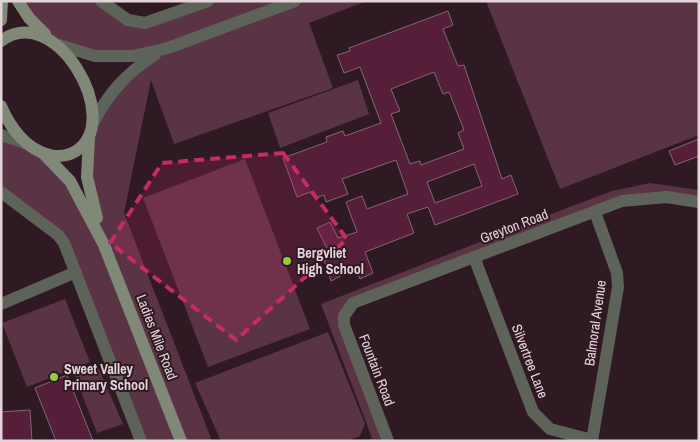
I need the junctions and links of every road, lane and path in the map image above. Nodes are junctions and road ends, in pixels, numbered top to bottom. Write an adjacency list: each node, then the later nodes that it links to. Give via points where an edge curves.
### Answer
1 (2, 1): 6 (main road)
2 (18, 1): 7 (main road, via 29,18)
3 (101, 1): 4 (street, via 128,20 145,23)
4 (208, 1)
5 (295, 1): 10 (street)
6 (1, 20)
7 (47, 35): 8 (main road, via 25,30); 9 (main road)
8 (1, 41)
9 (59, 44): 10 (street, via 82,53 112,58); 12 (main road, via 82,76)
10 (168, 48): 12 (street, via 136,67 123,79 110,93)
11 (1, 106): 15 (main road, Ladies Mile Road, via 14,129)
12 (93, 123): 14 (main road)
13 (1, 135): 15 (street)
14 (89, 136): 16 (main road, via 71,154 52,156); 20 (main road, Ladies Mile Road, via 88,178)
15 (28, 144): 16 (main road, Ladies Mile Road)
16 (43, 153): 20 (main road, Ladies Mile Road, via 62,170 74,187)
17 (1, 192): 22 (street, via 58,235)
18 (699, 202): 19 (street, Greyton Road, via 644,197 622,201)
19 (595, 212): 21 (street, Greyton Road); 25 (street, Balmoral Avenue, via 617,273 618,288)
20 (104, 245): 27 (main road, Ladies Mile Road)
21 (474, 257): 24 (street, Greyton Road, via 353,303); 25 (street, Silvertree Lane, via 533,412 550,429)
22 (76, 272): 23 (street); 26 (street)
23 (1, 304)
24 (347, 309): 28 (street, Fountain Road, via 344,325)
25 (592, 440)
26 (141, 441)
27 (181, 441)
28 (388, 441)

